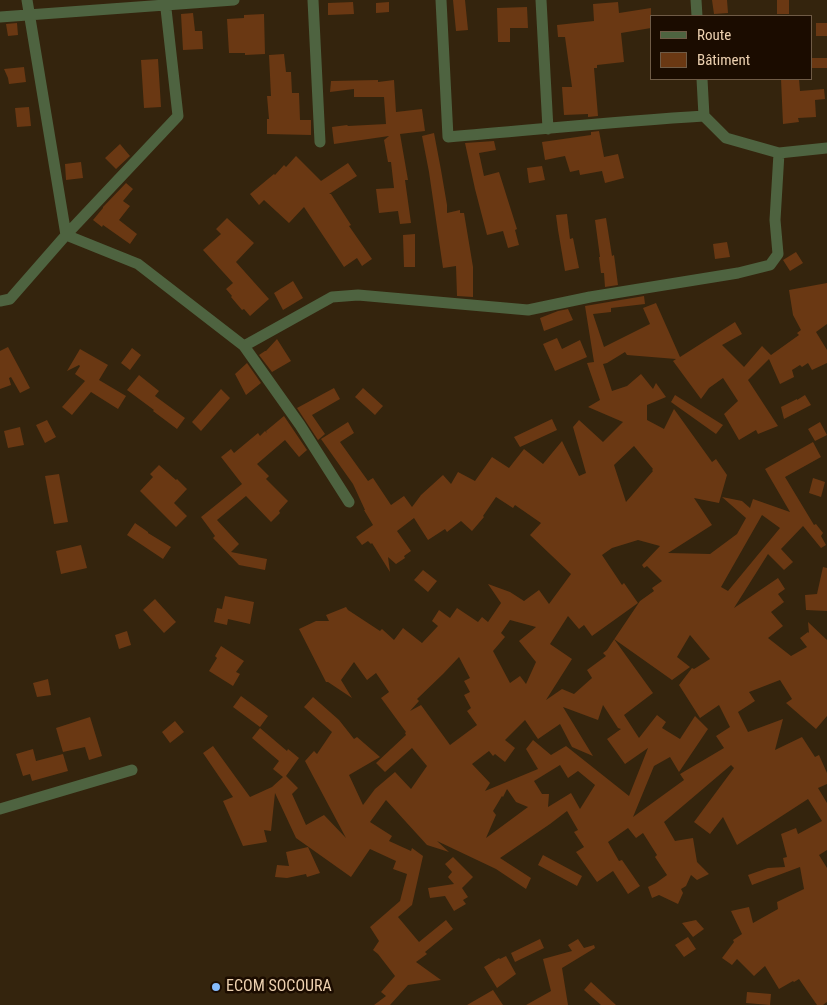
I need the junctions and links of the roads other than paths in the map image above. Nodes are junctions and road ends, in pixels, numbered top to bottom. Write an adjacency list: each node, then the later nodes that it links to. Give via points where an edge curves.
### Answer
1 (27, 0): 8 (street)
2 (234, 0): 7 (street)
3 (313, 0): 14 (street)
4 (441, 0): 13 (street, via 448,137)
5 (541, 0): 13 (street)
6 (696, 0): 9 (street)
7 (165, 2): 8 (street); 17 (street, via 178,116)
8 (29, 15): 10 (street); 17 (street)
9 (697, 15)
10 (0, 17)
11 (702, 80): 12 (street)
12 (704, 116): 13 (street); 16 (street, via 726,138)
13 (548, 129)
14 (320, 142)
15 (827, 148): 16 (street)
16 (779, 153): 19 (street, via 775,220 778,254 770,265 528,310 358,295 332,297)
17 (66, 235): 18 (street, via 10,299); 19 (street, via 138,264)
18 (0, 301)
19 (244, 346): 20 (street)
20 (349, 502)
21 (132, 770): 22 (street)
22 (0, 809)

